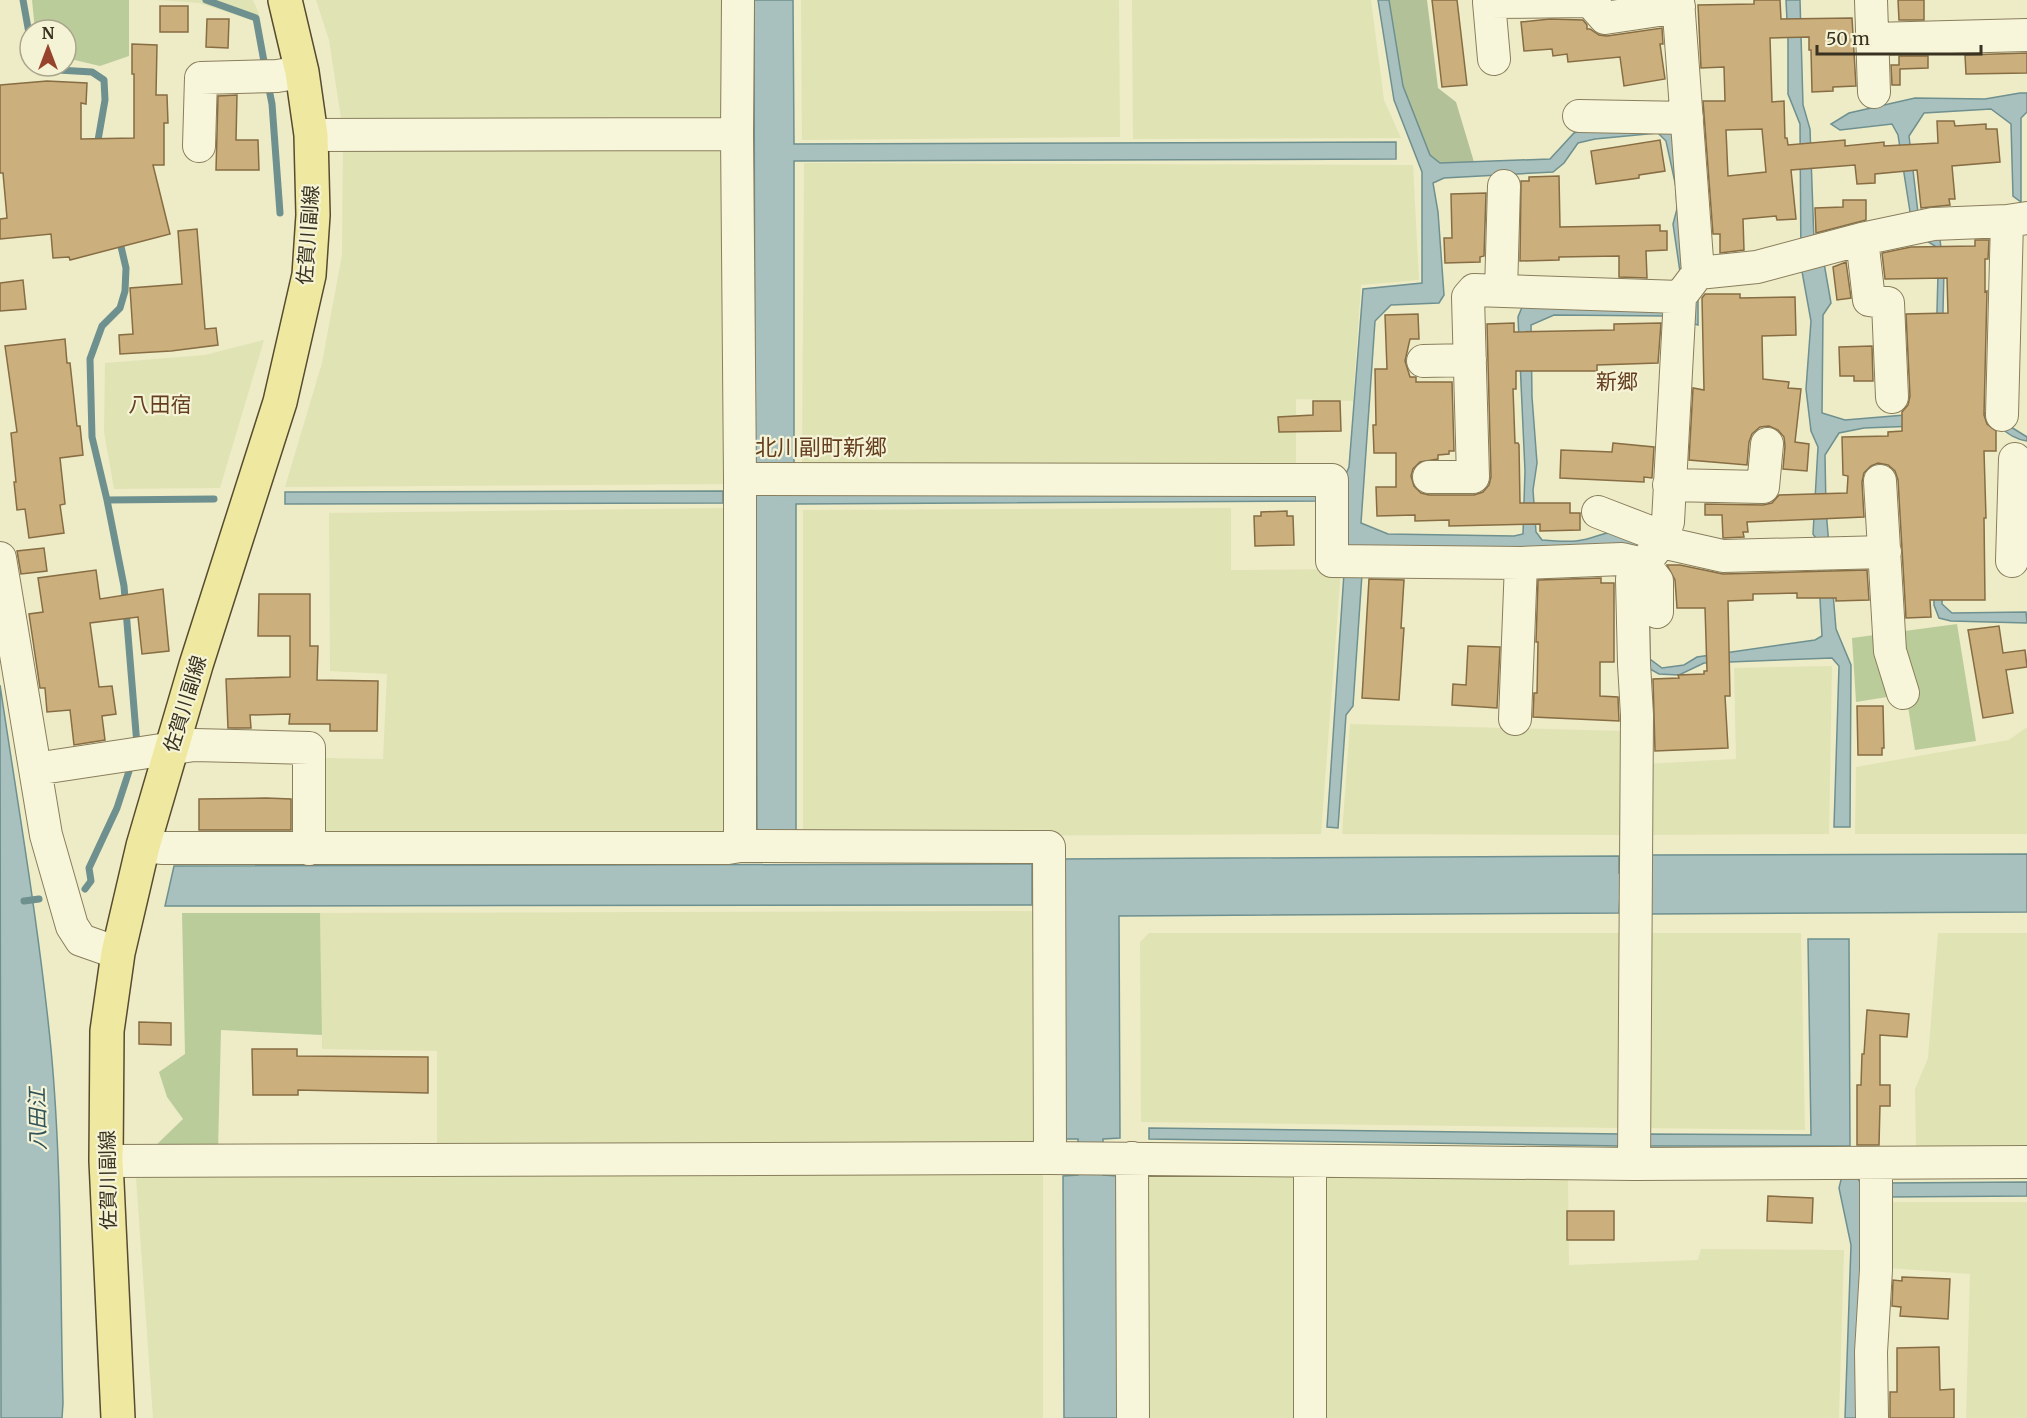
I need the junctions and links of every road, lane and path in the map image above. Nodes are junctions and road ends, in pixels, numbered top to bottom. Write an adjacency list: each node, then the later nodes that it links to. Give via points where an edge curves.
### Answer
1 (285, 0): 9 (main road, 佐賀川副線)
2 (738, 0): 13 (street)
3 (1871, 0): 7 (street)
4 (1540, 1): 5 (street, via 1590,1 1605,18); 8 (street, via 1489,2)
5 (1679, 4): 12 (street)
6 (2027, 35): 7 (street)
7 (1873, 39): 10 (street)
8 (1494, 59)
9 (278, 74): 14 (main road, 佐賀川副線); 15 (street, via 201,78)
10 (1874, 92)
11 (1579, 116): 12 (street)
12 (1687, 118): 20 (street)
13 (737, 134): 14 (street); 31 (street)
14 (311, 135): 42 (main road, 佐賀川副線, via 313,215 309,276 283,391 196,665)
15 (199, 146)
16 (1504, 186): 19 (street)
17 (2017, 220): 18 (street, via 1933,224); 21 (street)
18 (1862, 239): 20 (street, via 1757,267); 24 (street, via 1869,300 1888,303)
19 (1501, 291): 20 (street); 22 (street, via 1474,290 1468,297)
20 (1686, 294): 30 (street)
21 (2016, 314): 25 (street)
22 (1470, 360): 23 (street); 28 (street, via 1473,477)
23 (1423, 361)
24 (1892, 397)
25 (2002, 415)
26 (1767, 444): 30 (street, via 1763,487)
27 (2015, 459): 32 (street)
28 (1429, 477)
29 (1880, 480): 34 (street)
30 (1669, 484): 36 (street, via 1668,522)
31 (741, 492): 38 (street, via 1332,480 1332,561); 45 (street)
32 (2020, 506): 37 (street)
33 (1598, 512): 36 (street)
34 (1885, 552): 36 (street); 40 (street, via 1890,651)
35 (0, 558): 43 (street)
36 (1648, 558): 38 (street); 39 (street, via 1657,581); 54 (street, via 1632,579 1637,715)
37 (2012, 561)
38 (1521, 563): 41 (street)
39 (1657, 612)
40 (1903, 693)
41 (1515, 719)
42 (148, 752): 43 (street); 44 (main road, 佐賀川副線); 46 (street, via 194,745 309,748)
43 (35, 769): 47 (street, via 46,835 72,926 81,939)
44 (143, 846): 46 (street); 47 (main road, 佐賀川副線)
45 (740, 846): 46 (street); 48 (street, via 1049,847)
46 (309, 849)
47 (118, 953): 50 (main road, 佐賀川副線, via 107,1031)
48 (1062, 1158): 49 (street); 50 (street)
49 (1120, 1158): 51 (street); 56 (street)
50 (106, 1161): 55 (main road, 佐賀川副線)
51 (1310, 1161): 54 (street); 57 (street)
52 (2027, 1162): 53 (street)
53 (1876, 1163): 54 (street); 58 (street)
54 (1634, 1164)
55 (118, 1418)
56 (1133, 1418)
57 (1310, 1418)
58 (1872, 1418)

